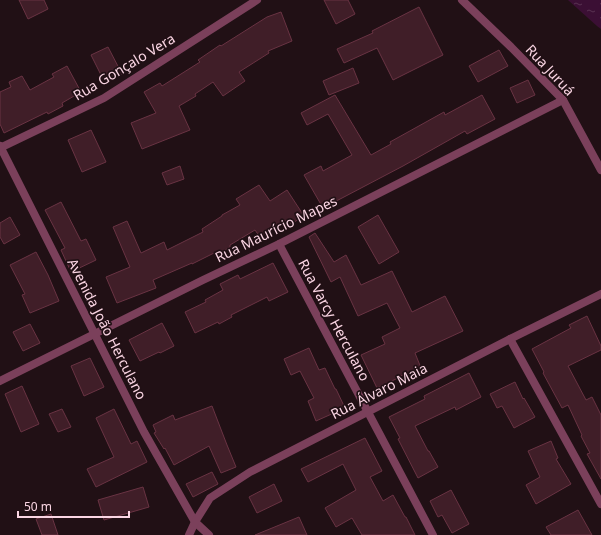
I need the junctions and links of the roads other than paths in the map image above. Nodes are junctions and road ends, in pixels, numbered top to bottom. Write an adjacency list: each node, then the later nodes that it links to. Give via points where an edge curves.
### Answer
1 (257, 0): 4 (street, Rua Gonçalo Vera, via 104,98)
2 (462, 0): 3 (street, Rua Juruá)
3 (563, 100): 5 (street, Rua Juruá); 6 (street, Rua Maurício Mapes)
4 (0, 147): 8 (street, Avenida João Herculano)
5 (601, 170)
6 (279, 244): 8 (street, Rua Maurício Mapes); 11 (street, Rua Varcy Herculano)
7 (601, 294): 9 (street, Rua Álvaro Maia)
8 (94, 334): 10 (street, Rua Maurício Mapes); 13 (street, Avenida João Herculano, via 144,432)
9 (510, 339): 11 (street, Rua Álvaro Maia); 12 (street)
10 (0, 381)
11 (368, 411): 13 (street, Rua Álvaro Maia, via 250,472 210,498); 16 (street, Rua Varcy Herculano)
12 (601, 504)
13 (195, 522): 14 (street, Rua Álvaro Maia); 15 (street, Avenida João Herculano)
14 (189, 535)
15 (209, 535)
16 (433, 535)

